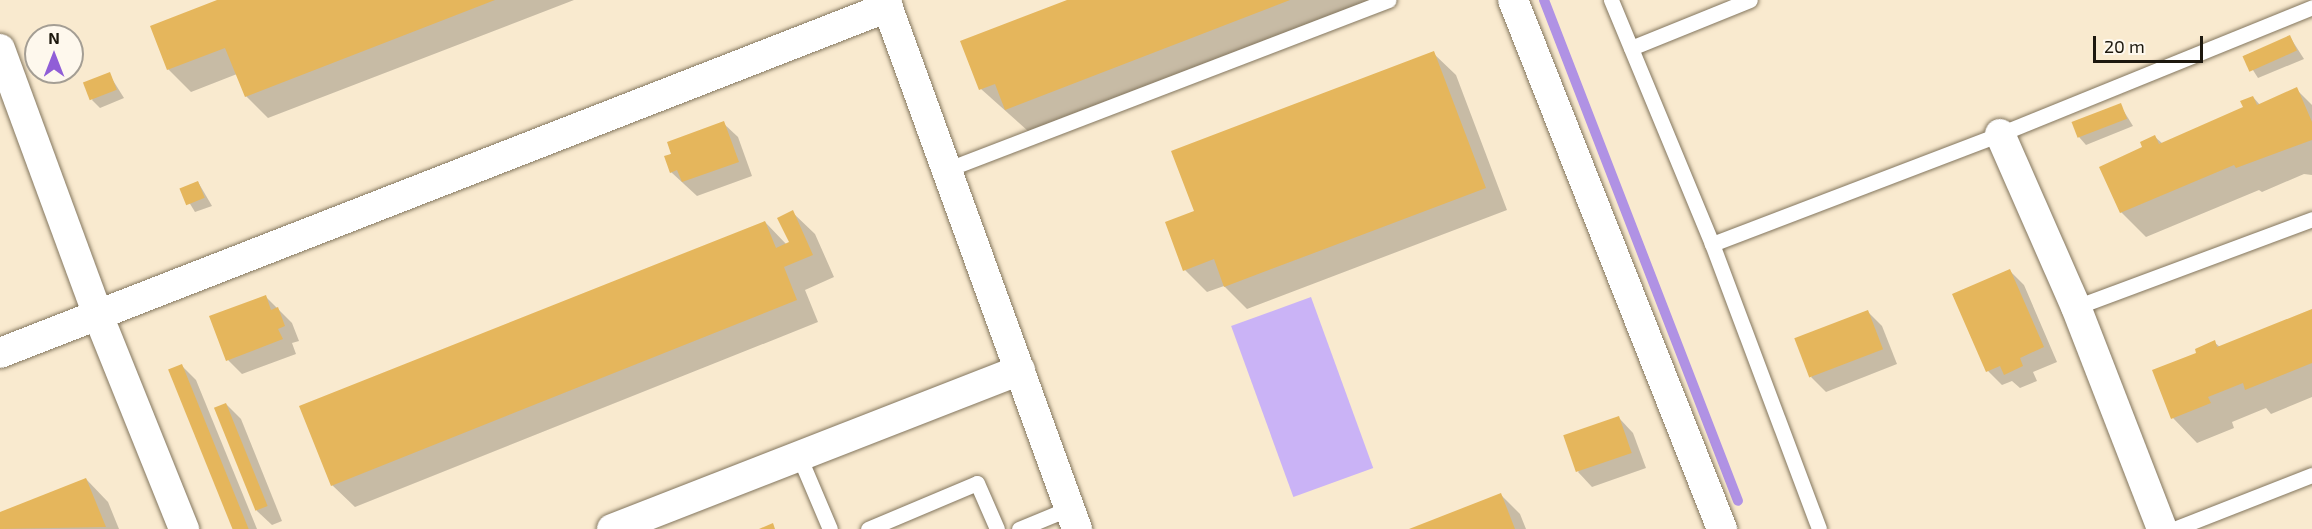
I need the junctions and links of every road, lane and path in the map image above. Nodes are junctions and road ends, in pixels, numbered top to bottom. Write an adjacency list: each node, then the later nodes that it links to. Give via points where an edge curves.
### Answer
1 (1389, 0): 10 (lane)
2 (1513, 0): 26 (street)
3 (1611, 0): 7 (lane)
4 (1750, 0): 7 (lane)
5 (893, 2): 10 (street); 14 (street)
6 (2312, 7): 9 (lane)
7 (1631, 48): 12 (lane)
8 (0, 49): 14 (street)
9 (2000, 134): 12 (lane); 13 (street)
10 (948, 169): 16 (street)
11 (2312, 219): 13 (lane)
12 (1712, 244): 27 (lane)
13 (2076, 307): 28 (street)
14 (98, 315): 15 (street); 20 (street)
15 (0, 353)
16 (1020, 370): 17 (street); 19 (street)
17 (799, 456): 21 (street); 22 (lane)
18 (2312, 475): 29 (lane)
19 (1073, 519): 25 (lane)
20 (184, 529)
21 (612, 529)
22 (830, 529)
23 (868, 529): 24 (lane, via 977,483)
24 (997, 529)
25 (1019, 529)
26 (1722, 529)
27 (1819, 529)
28 (2162, 529)
29 (2174, 529)

